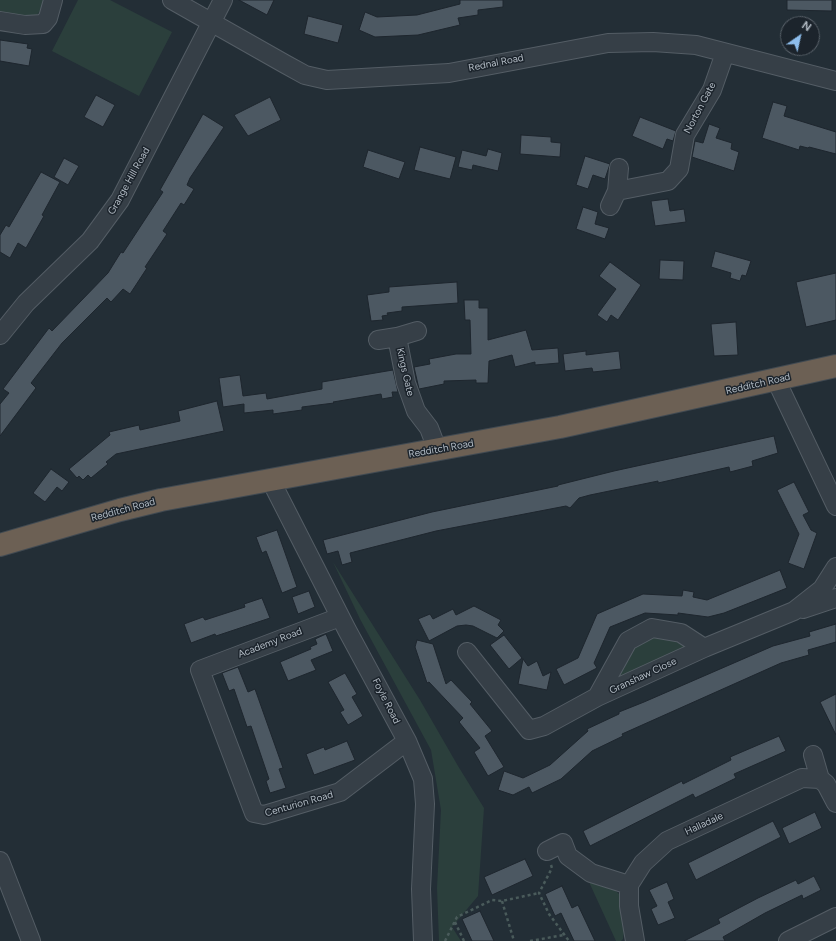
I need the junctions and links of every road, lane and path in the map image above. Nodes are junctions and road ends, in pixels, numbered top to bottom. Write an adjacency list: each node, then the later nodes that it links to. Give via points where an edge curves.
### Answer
1 (53, 0): 4 (street, via 48,18 43,24 24,25)
2 (172, 0): 5 (street, Rednal Road)
3 (223, 0): 5 (street, Grange Hill Road)
4 (0, 21)
5 (211, 23): 6 (street, Rednal Road, via 305,75 327,80 449,73 608,43 653,42 688,45); 10 (street, Grange Hill Road, via 110,215 90,242 31,298)
6 (725, 53): 7 (street, Rednal Road); 8 (street, Norton Gate, via 712,90 685,135 678,168 668,181 614,199)
7 (836, 81)
8 (619, 168)
9 (417, 331): 11 (street, Kings Gate)
10 (0, 334)
11 (397, 337): 12 (street, Kings Gate); 15 (street, Kings Gate, via 408,390 416,411 429,428)
12 (378, 340)
13 (836, 366): 14 (highway, Redditch Road)
14 (776, 380): 15 (highway, Redditch Road, via 560,427); 17 (street)
15 (437, 449): 16 (highway, Redditch Road)
16 (271, 481): 18 (highway, Redditch Road, via 160,500); 24 (street, Foyle Road)
17 (836, 506)
18 (46, 532): 19 (highway, Redditch Road); 20 (highway, Redditch Road)
19 (0, 545)
20 (0, 561)
21 (836, 567): 23 (street, Granshaw Close, via 822,589)
22 (836, 598): 23 (street)
23 (794, 611): 25 (street, Granshaw Close)
24 (340, 617): 27 (street, Academy Road); 29 (street, Foyle Road)
25 (704, 648): 28 (street, Granshaw Close); 28 (street, via 680,632 652,628 628,641)
26 (467, 652): 28 (street, Granshaw Close, via 529,730 544,726)
27 (200, 670): 29 (street, Centurion Road, via 254,813 257,815 340,792)
28 (597, 697)
29 (407, 741): 42 (street, Foyle Road, via 423,779)
30 (813, 755): 31 (street)
31 (820, 779): 32 (street, via 826,784); 35 (street, Halladale, via 802,778 667,841 643,863)
32 (836, 803)
33 (547, 851): 35 (street, via 562,843 568,856 591,873); 36 (path, via 552,868)
34 (0, 861): 41 (street)
35 (629, 885): 48 (street, Halladale, via 628,906)
36 (539, 893): 37 (path); 40 (path, via 549,914)
37 (502, 902): 39 (path, via 492,900 457,917); 45 (path)
38 (836, 917): 49 (street)
39 (454, 922): 43 (path); 44 (path)
40 (564, 935): 46 (path); 47 (path)
41 (31, 941)
42 (423, 941)
43 (446, 941)
44 (464, 941)
45 (514, 941)
46 (530, 941)
47 (569, 941)
48 (635, 941)
49 (788, 941)

